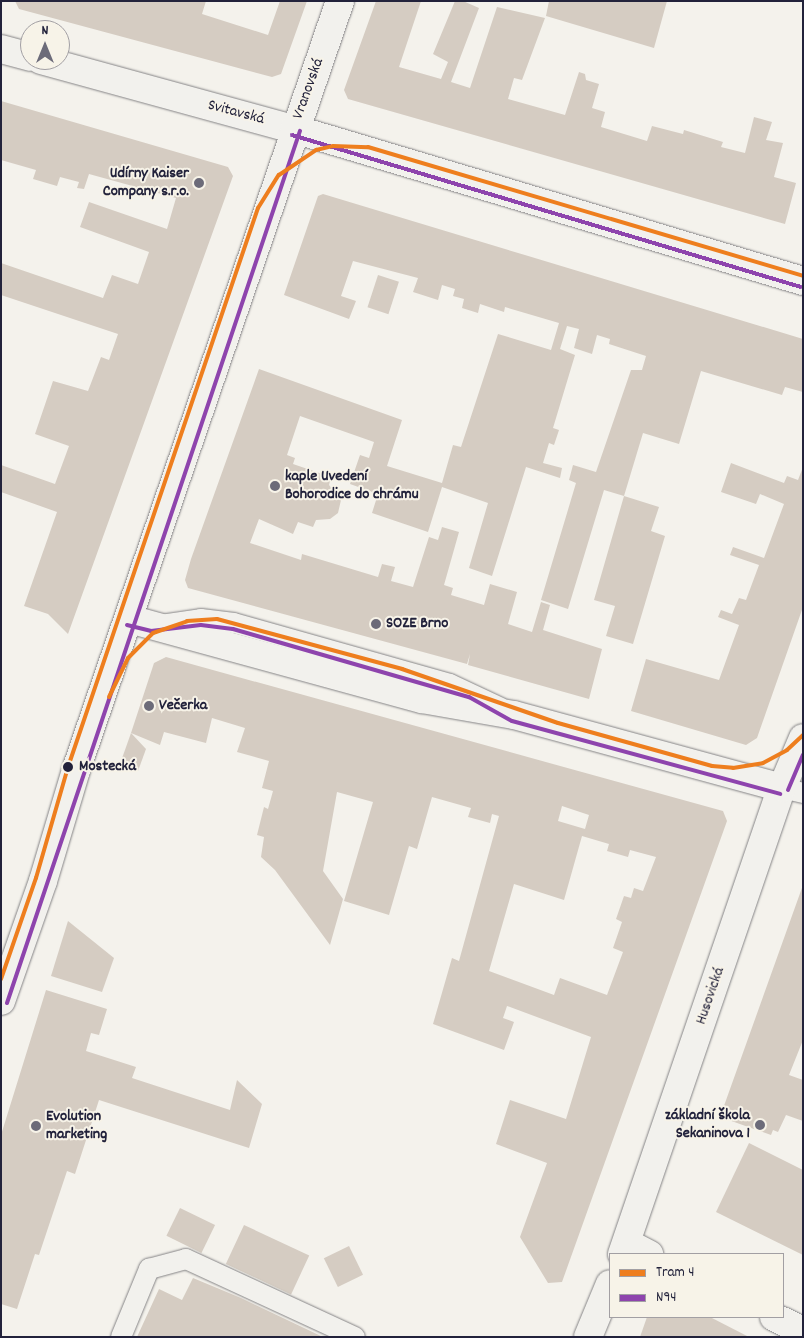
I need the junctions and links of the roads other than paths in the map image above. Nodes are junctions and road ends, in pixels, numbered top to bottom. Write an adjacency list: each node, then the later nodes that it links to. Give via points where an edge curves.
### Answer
1 (340, 1): 5 (street, Vranovská)
2 (1, 49): 3 (street)
3 (20, 54)
4 (70, 68): 5 (street, Svitavská)
5 (294, 129): 6 (street, Svitavská); 7 (street, Vranovská)
6 (803, 281)
7 (140, 622): 9 (street, via 422,699 514,715); 10 (street, Vranovská, via 76,770)
8 (803, 738): 9 (street, Husovická)
9 (792, 790): 12 (street, Husovická)
10 (7, 966): 11 (street, Vranovská)
11 (1, 1001)
12 (633, 1251)
13 (609, 1287): 16 (street)
14 (776, 1318): 15 (street)
15 (803, 1331)
16 (593, 1333)
17 (121, 1337): 18 (lane, via 149,1269 186,1259)
18 (355, 1337)

